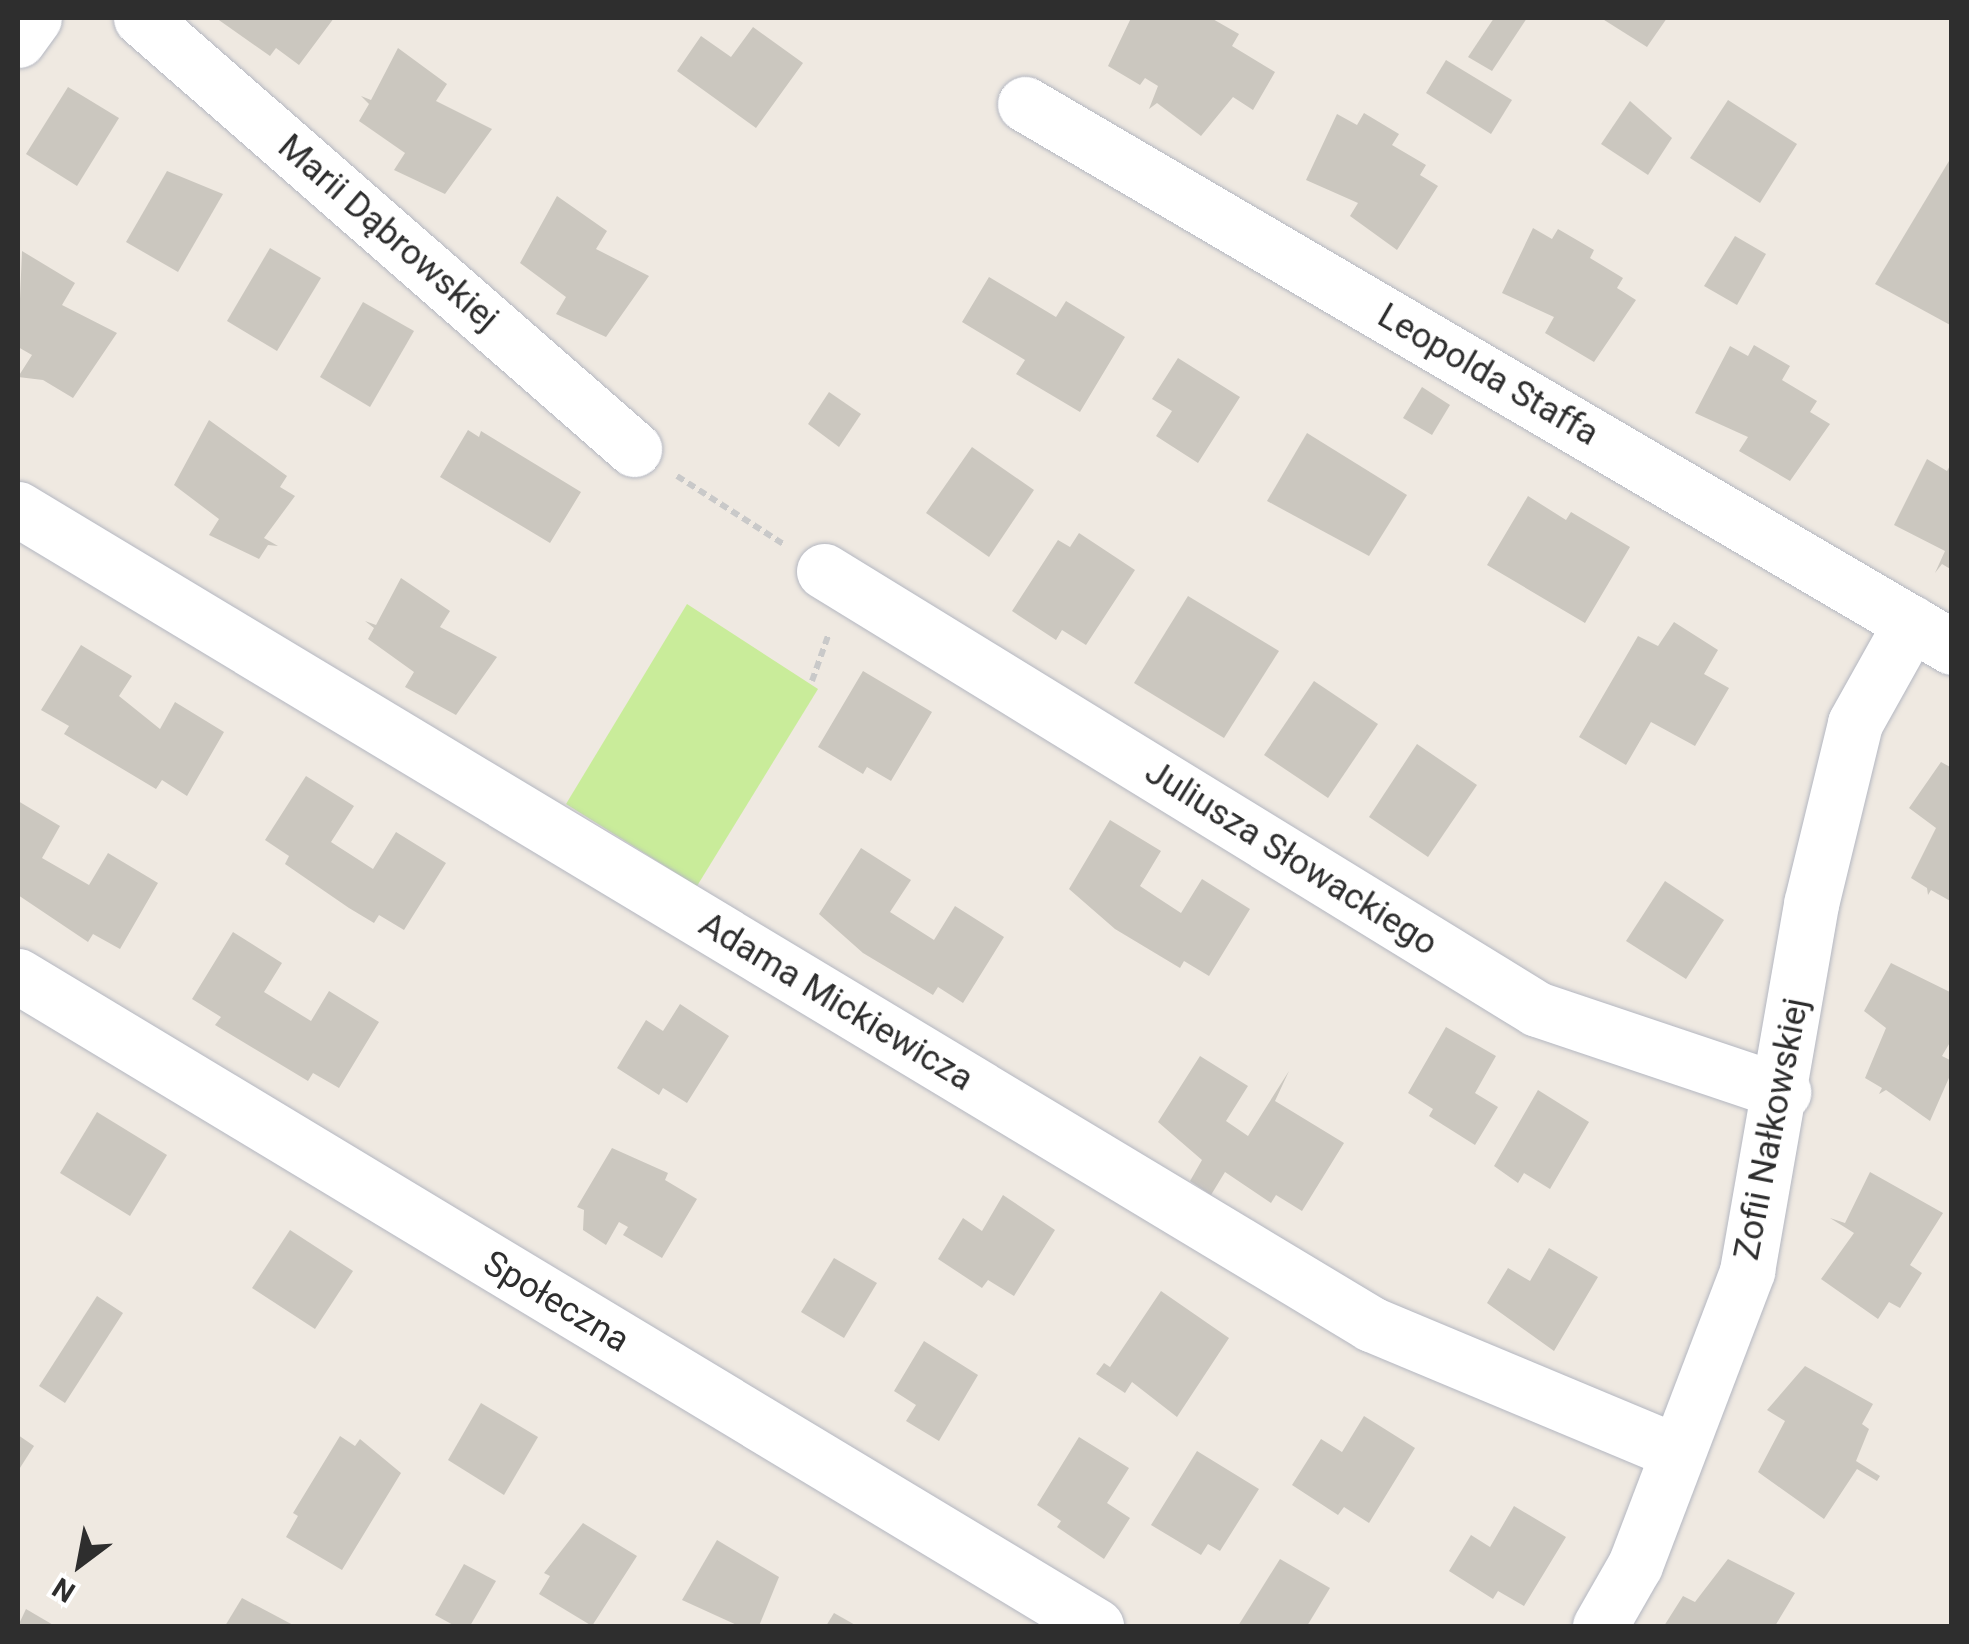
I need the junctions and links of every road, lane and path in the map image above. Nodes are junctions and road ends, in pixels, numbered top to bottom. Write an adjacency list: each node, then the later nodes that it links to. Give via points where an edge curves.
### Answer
1 (34, 18): 3 (street)
2 (141, 18): 5 (street, Marii Dąbrowskiej)
3 (18, 40)
4 (1025, 104): 8 (street, Leopolda Staffa)
5 (634, 448): 7 (path)
6 (18, 509): 11 (street, Adama Mickiewicza, via 1370,1324)
7 (824, 571): 10 (street, Juliusza Słowackiego, via 1537,1009)
8 (1931, 635): 10 (street, Zofii Nałkowskiej, via 1854,723 1811,904)
9 (18, 976): 12 (street, Społeczna)
10 (1783, 1092): 11 (street, Zofii Nałkowskiej, via 1746,1272)
11 (1677, 1452): 13 (street, Zofii Nałkowskiej, via 1635,1565)
12 (1096, 1626)
13 (1600, 1626)

